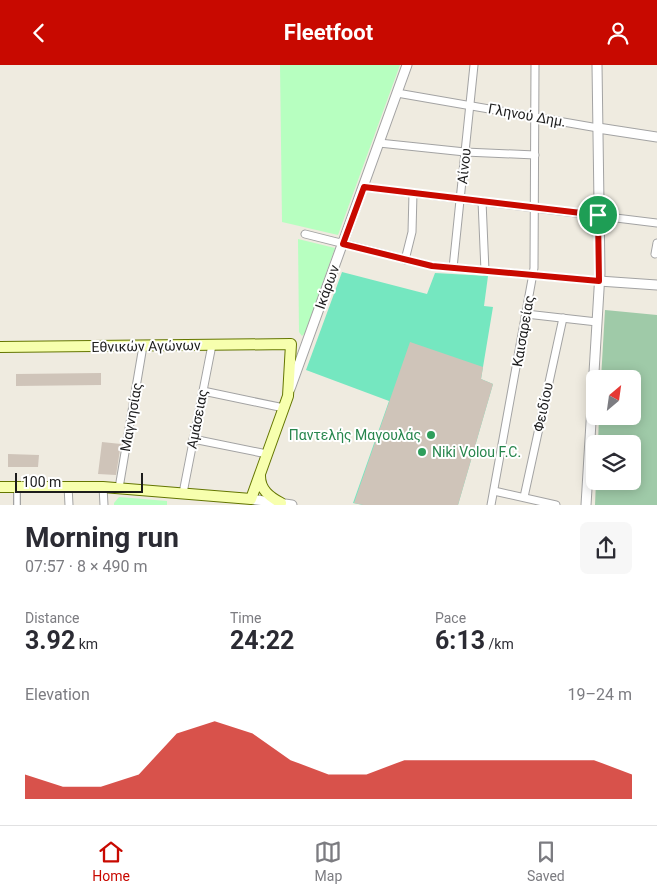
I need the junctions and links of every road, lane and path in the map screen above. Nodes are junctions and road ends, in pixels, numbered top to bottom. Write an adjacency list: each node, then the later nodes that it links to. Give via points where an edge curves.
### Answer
1 (407, 65): 5 (street, Ικάρων)
2 (474, 65): 6 (street, Αίνου)
3 (535, 65): 7 (street, Καισαρείας)
4 (597, 65): 8 (street)
5 (398, 93): 6 (street, Γληνού Δημ.); 10 (street, Ικάρων)
6 (470, 105): 7 (street, Γληνού Δημ.); 11 (street, Αίνου)
7 (535, 117): 8 (street, Γληνού Δημ.); 12 (street, Καισαρείας)
8 (598, 128): 9 (street, Γληνού Δημ.); 18 (street)
9 (657, 137)
10 (380, 143): 11 (street); 13 (street, Ικάρων)
11 (465, 152): 12 (street); 15 (street, Αίνου)
12 (535, 155): 17 (street, Καισαρείας)
13 (364, 187): 14 (street); 22 (street, Ικάρων)
14 (413, 193): 15 (street); 24 (street, via 412,232)
15 (460, 199): 16 (street); 25 (street, Αίνου)
16 (482, 201): 17 (street); 26 (street)
17 (534, 207): 18 (street); 27 (street, Καισαρείας)
18 (598, 215): 19 (street); 28 (street)
19 (657, 223)
20 (305, 234): 22 (street)
21 (657, 243): 23 (street)
22 (343, 244): 24 (street); 38 (street, Ικάρων)
23 (655, 254)
24 (405, 260): 25 (street)
25 (453, 268): 26 (street)
26 (485, 271): 27 (street)
27 (533, 274): 28 (street); 30 (street, Καισαρείας)
28 (599, 281): 29 (street); 32 (street)
29 (657, 285)
30 (526, 314): 31 (street); 48 (street, Καισαρείας)
31 (563, 318): 32 (street); 50 (street, Φειδίου)
32 (597, 322): 58 (street)
33 (291, 344): 34 (main road, Εθνικών Αγώνων); 38 (main road, Ικάρων)
34 (212, 345): 35 (main road, Εθνικών Αγώνων); 37 (street, Αμάσειας)
35 (143, 346): 36 (main road, Εθνικών Αγώνων); 47 (street, Μαγνησίας)
36 (0, 347)
37 (203, 391): 39 (street); 40 (street, Αμάσειας)
38 (288, 397): 39 (main road, Ικάρων)
39 (284, 408): 41 (main road, Ικάρων)
40 (194, 439): 41 (street); 49 (street, Αμάσειας)
41 (267, 454): 42 (main road, Ικάρων)
42 (261, 469): 51 (main road, Ικάρων); 52 (main road, via 262,488)
43 (0, 487): 44 (main road)
44 (17, 487): 45 (main road); 53 (street)
45 (68, 487): 46 (main road); 54 (street)
46 (104, 487): 47 (main road); 55 (street)
47 (119, 488): 49 (main road)
48 (494, 491): 50 (street); 56 (street, Καισαρείας)
49 (183, 493): 51 (main road)
50 (524, 497): 57 (street)
51 (251, 499): 52 (street)
52 (288, 504)
53 (17, 505)
54 (68, 505)
55 (104, 505)
56 (491, 505)
57 (556, 505)
58 (586, 505)

